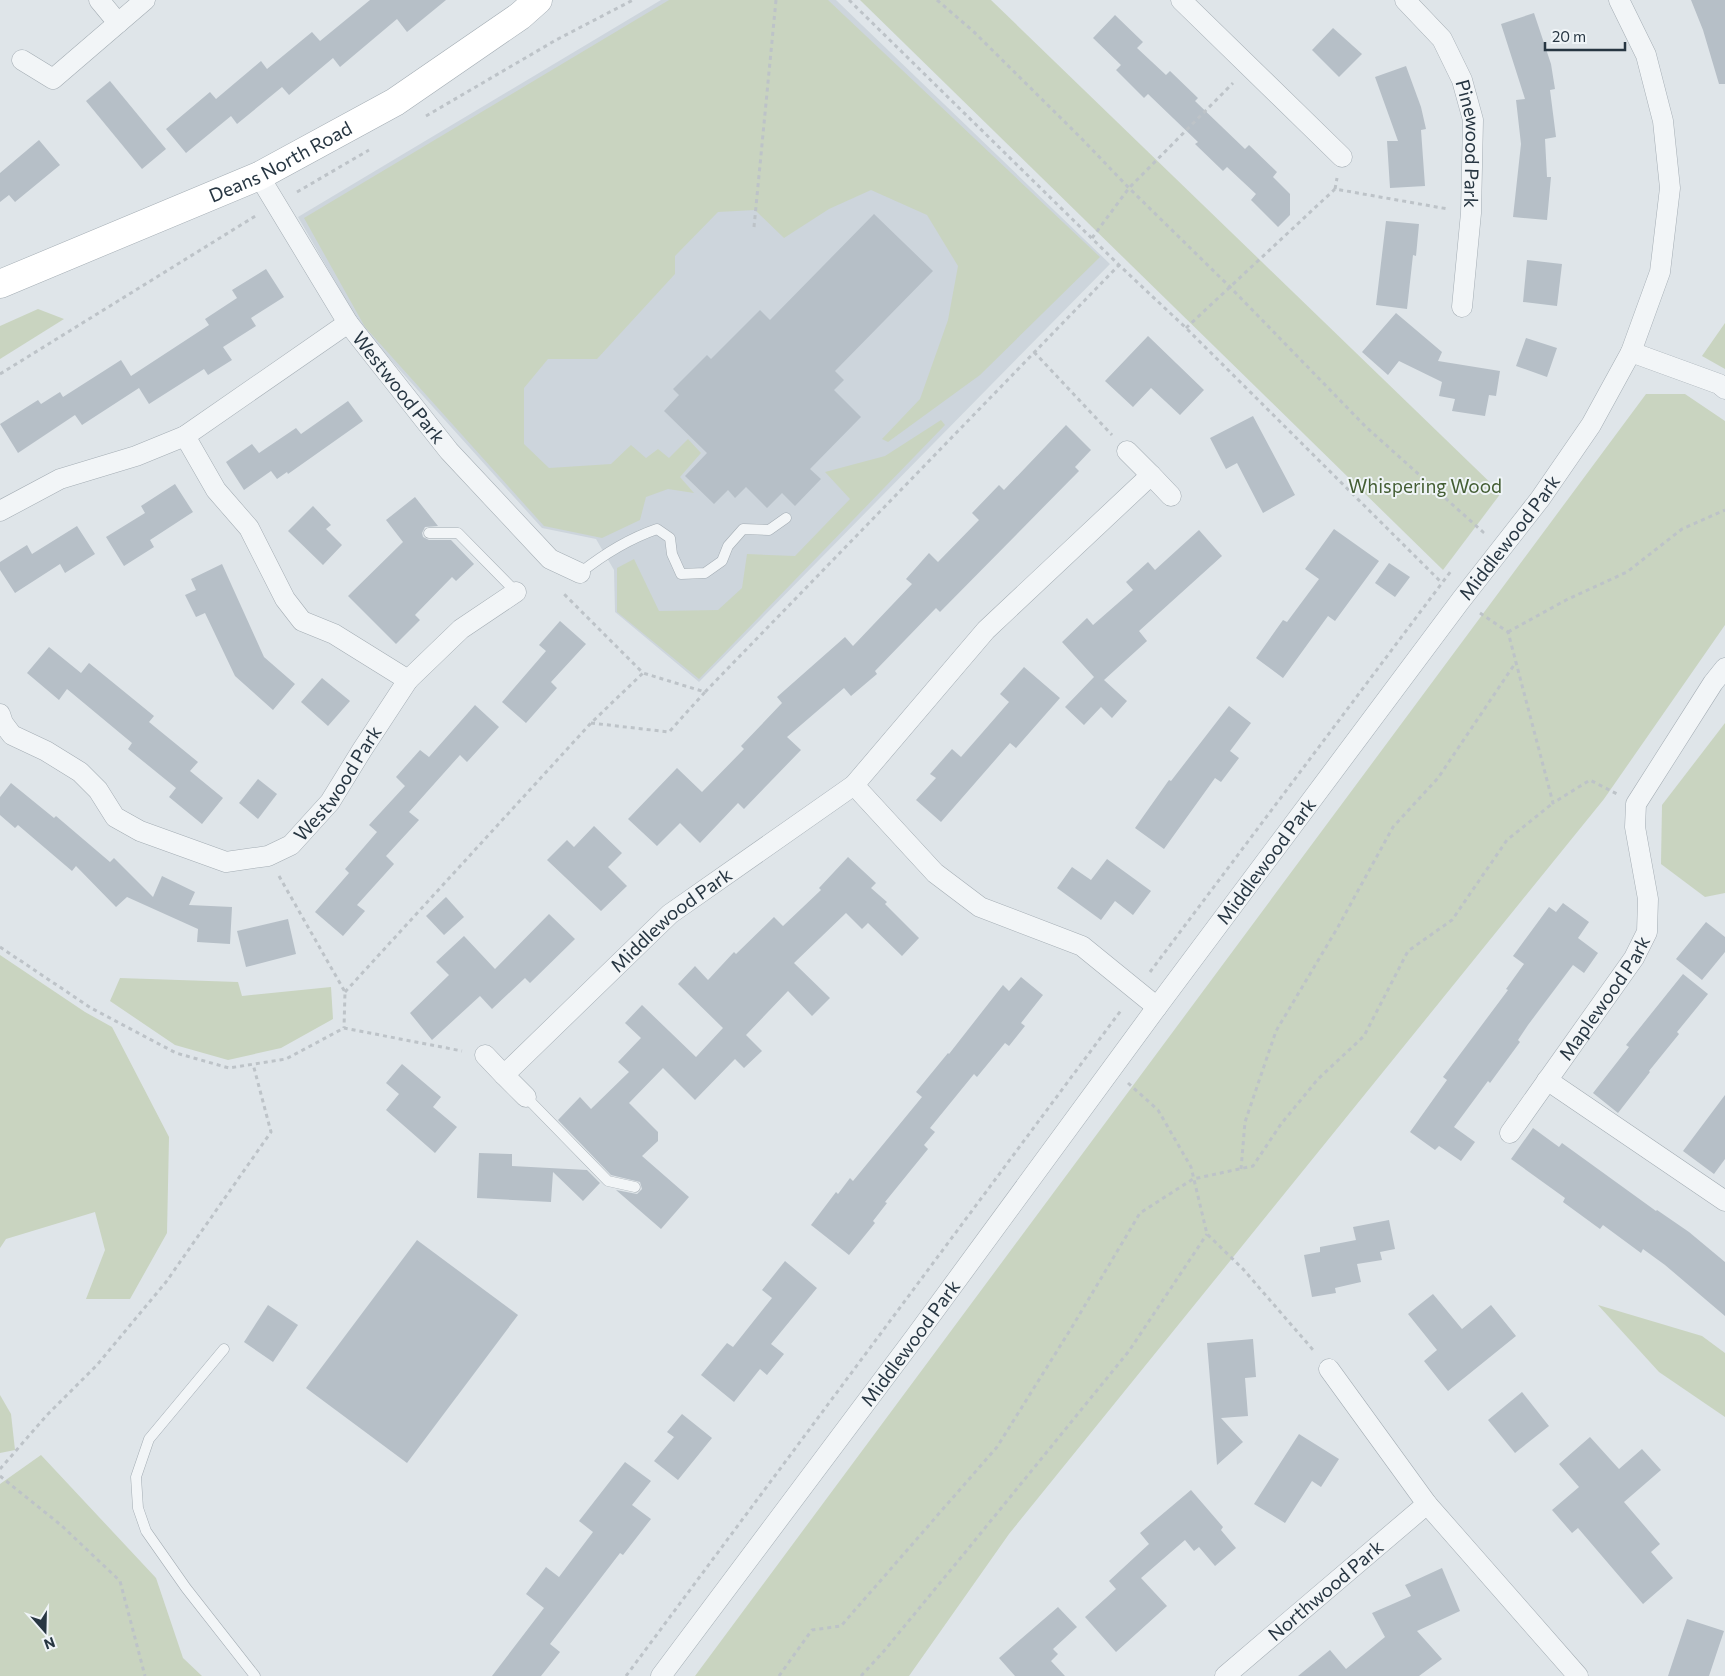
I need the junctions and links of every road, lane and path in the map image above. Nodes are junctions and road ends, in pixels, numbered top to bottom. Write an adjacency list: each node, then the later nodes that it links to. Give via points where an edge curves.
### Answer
1 (99, 0): 11 (street)
2 (146, 0): 11 (street)
3 (538, 0): 17 (street, Deans North Road, via 520,16 395,102)
4 (633, 0): 14 (path, via 556,40)
5 (776, 0): 21 (path)
6 (849, 0): 22 (path)
7 (937, 0): 18 (path, via 1082,138)
8 (1181, 0): 13 (street)
9 (1405, 0): 20 (street, Pinewood Park, via 1442,38 1462,80 1473,120)
10 (1619, 0): 30 (street, Middlewood Park, via 1646,55 1663,122 1670,188 1660,272)
11 (118, 23): 12 (street, via 53,78)
12 (22, 60)
13 (1249, 66): 16 (street); 18 (path)
14 (421, 120)
15 (370, 149): 19 (path)
16 (1342, 156)
17 (259, 176): 19 (street, Westwood Park); 24 (street, Deans North Road)
18 (1128, 188): 22 (path); 25 (path)
19 (277, 204): 27 (street, Westwood Park); 31 (path)
20 (1471, 213): 25 (path, via 1335,189); 26 (street, Pinewood Park)
21 (754, 227)
22 (1092, 238): 23 (path)
23 (1119, 265): 28 (path); 29 (path)
24 (0, 284)
25 (1230, 287): 28 (path); 41 (path, via 1366,427 1483,532)
26 (1462, 307)
27 (348, 323): 33 (street, Westwood Park); 43 (street, Westwood Park, via 449,451 550,559)
28 (1186, 328): 44 (path)
29 (1034, 352): 34 (path); 53 (path)
30 (1631, 352): 32 (street); 47 (street, Middlewood Park, via 1592,425 1540,499)
31 (0, 374)
32 (1725, 389)
33 (186, 436): 38 (street, Westwood Park, via 136,456 60,479); 52 (street, via 216,490 249,528 285,599 302,620 334,634)
34 (1127, 451): 35 (street)
35 (1151, 475): 36 (street); 56 (street, Middlewood Park, via 986,630)
36 (1171, 496)
37 (1725, 510): 48 (path, via 1682,529 1627,572)
38 (0, 511)
39 (786, 518): 43 (lane, via 769,530 743,529 728,546 722,561 704,573 681,574 672,554 670,538 657,529 605,554)
40 (429, 533): 46 (lane, via 458,533)
41 (1477, 539)
42 (1453, 568): 44 (path)
43 (580, 573)
44 (1441, 582): 47 (path); 61 (path)
45 (556, 587): 51 (path)
46 (516, 592): 52 (street, Westwood Park, via 461,629)
47 (1461, 600): 48 (path); 63 (street, Middlewood Park)
48 (1508, 632): 49 (path)
49 (1516, 662): 57 (path); 73 (path, via 1438,778 1393,826 1338,928 1276,1031 1245,1122)
50 (1725, 668): 58 (street)
51 (643, 673): 53 (path); 55 (path)
52 (408, 680): 59 (street, Westwood Park, via 330,802 291,845)
53 (705, 692): 55 (path, via 669,732)
54 (0, 714): 59 (street, Westwood Park, via 2,723 12,735 80,772 98,790 115,817 140,831 226,862)
55 (591, 722): 62 (path)
56 (854, 785): 61 (street, via 935,872 973,901 1082,946); 69 (street, Middlewood Park, via 670,914)
57 (1553, 803): 58 (path, via 1590,780); 73 (path, via 1507,840 1452,920 1408,951 1364,1036 1318,1078 1280,1124 1253,1166)
58 (1636, 804): 70 (street, Maplewood Park, via 1635,826 1648,899 1647,932 1634,958)
59 (268, 856): 62 (path)
60 (0, 947): 68 (path, via 91,1008 176,1052 229,1068)
61 (1136, 991): 63 (street); 65 (path)
62 (344, 992): 64 (path)
63 (1156, 1007): 67 (street, Middlewood Park)
64 (344, 1028): 66 (path); 68 (path, via 286,1059)
65 (1096, 1045): 67 (path); 85 (path)
66 (484, 1055): 69 (street)
67 (1117, 1060): 74 (path, via 1132,1070 1125,1081 1158,1110 1190,1167); 86 (street, Middlewood Park)
68 (253, 1064): 80 (path, via 271,1132 160,1289 98,1365 47,1415)
69 (504, 1075): 71 (street)
70 (1547, 1080): 72 (street, Maplewood Park); 76 (street, Maplewood Park)
71 (526, 1097): 75 (lane, via 608,1181)
72 (1510, 1133)
73 (1241, 1169): 74 (path)
74 (1193, 1180): 77 (path); 87 (path, via 1140,1213 997,1447 841,1626 812,1630)
75 (635, 1187)
76 (1725, 1201)
77 (1207, 1234): 79 (path, via 1242,1269); 88 (path, via 1128,1351)
78 (224, 1349): 84 (lane, via 149,1439 136,1477 138,1508 146,1531)
79 (1329, 1369): 82 (street)
80 (0, 1469)
81 (0, 1476): 83 (path, via 62,1526 120,1581)
82 (1427, 1504): 89 (street, Northwood Park); 90 (street)
83 (145, 1676)
84 (255, 1676)
85 (626, 1676)
86 (661, 1676)
87 (779, 1676)
88 (861, 1676)
89 (1225, 1676)
90 (1578, 1676)

